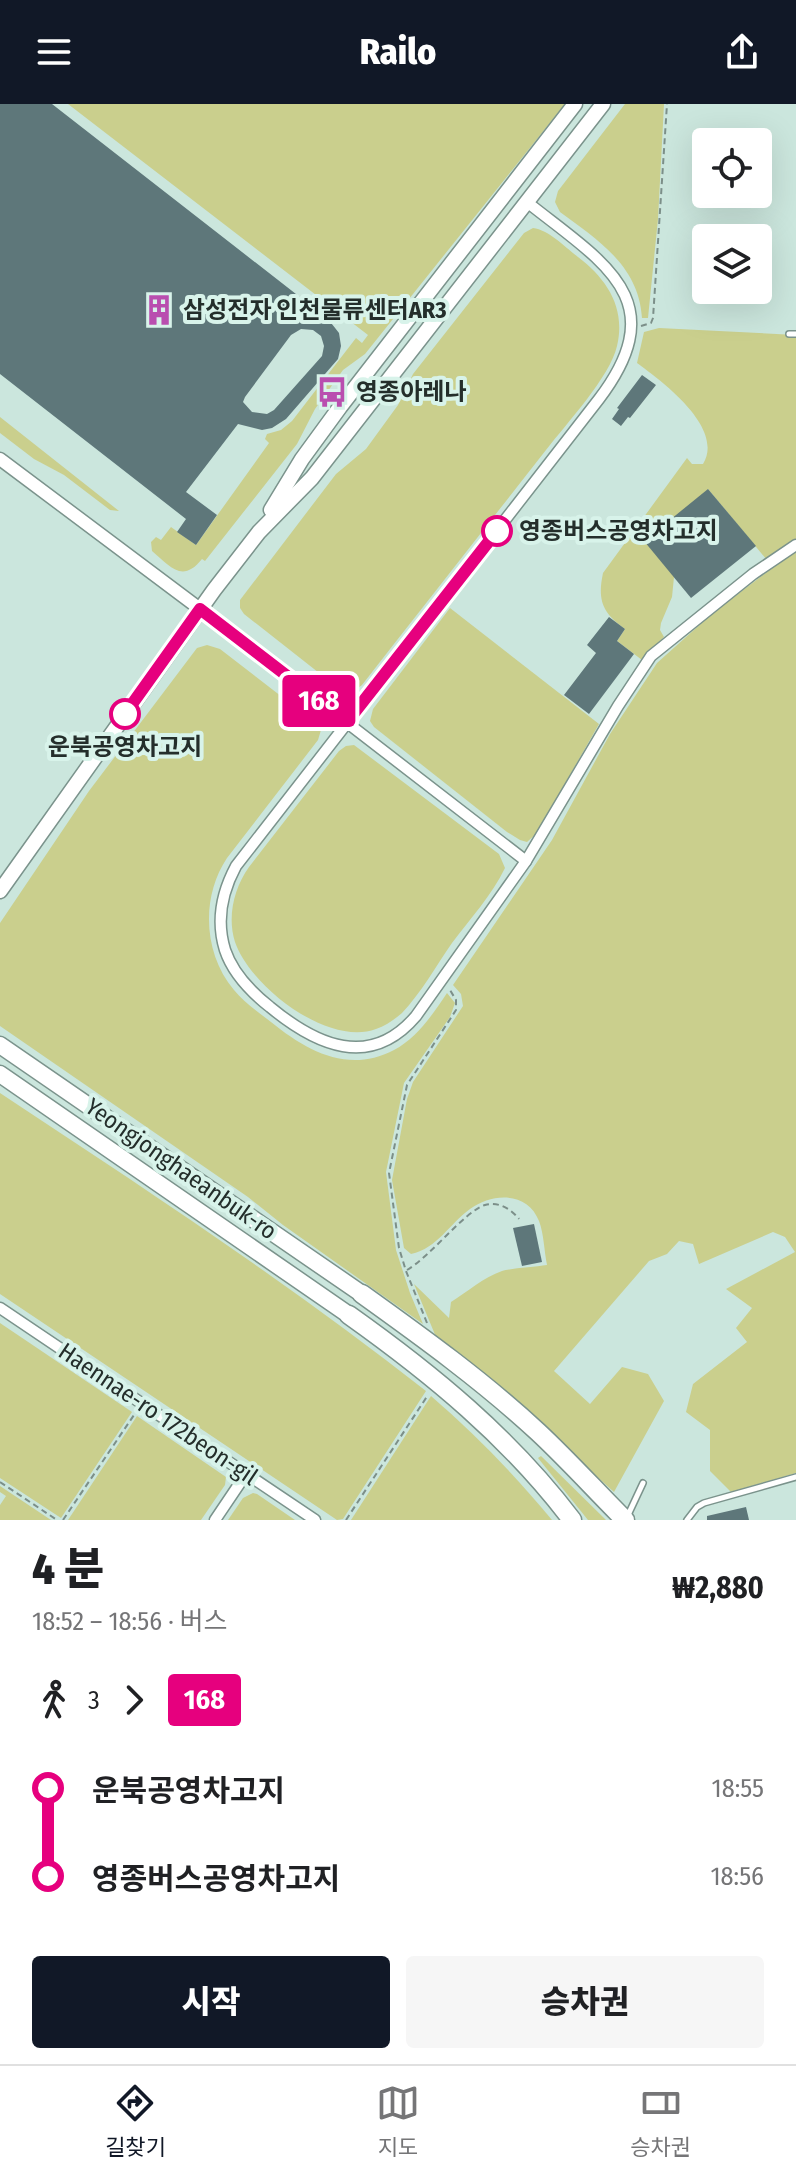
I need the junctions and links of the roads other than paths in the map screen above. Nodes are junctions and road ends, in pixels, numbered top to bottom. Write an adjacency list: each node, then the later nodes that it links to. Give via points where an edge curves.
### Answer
1 (575, 104): 5 (main road, via 340,407)
2 (603, 104): 3 (main road)
3 (527, 202): 5 (main road, via 312,478); 8 (street, via 610,269 626,298 632,326 628,352 613,381)
4 (0, 459): 7 (street)
5 (259, 532): 7 (main road)
6 (796, 545): 9 (street, via 651,656)
7 (200, 609): 8 (street); 10 (main road)
8 (347, 722): 9 (street); 9 (street, via 241,858 225,890 225,950 240,979 276,1012 325,1043 355,1047 390,1038 416,1016)
9 (526, 861)
10 (0, 891)
11 (0, 1045): 13 (highway, Yeongjonghaeanbuk-ro)
12 (0, 1074): 15 (highway, Yeongjonghaeanbuk-ro)
13 (362, 1294): 22 (highway, via 503,1401)
14 (0, 1308): 16 (street, Haennae-ro 172beon-gil)
15 (349, 1315): 19 (highway, via 476,1415)
16 (246, 1474): 20 (street); 21 (street, Haennae-ro 172beon-gil)
17 (796, 1477): 23 (lane, via 704,1503)
18 (643, 1483): 22 (lane)
19 (570, 1517)
20 (215, 1520)
21 (315, 1520)
22 (627, 1520)
23 (687, 1520)

